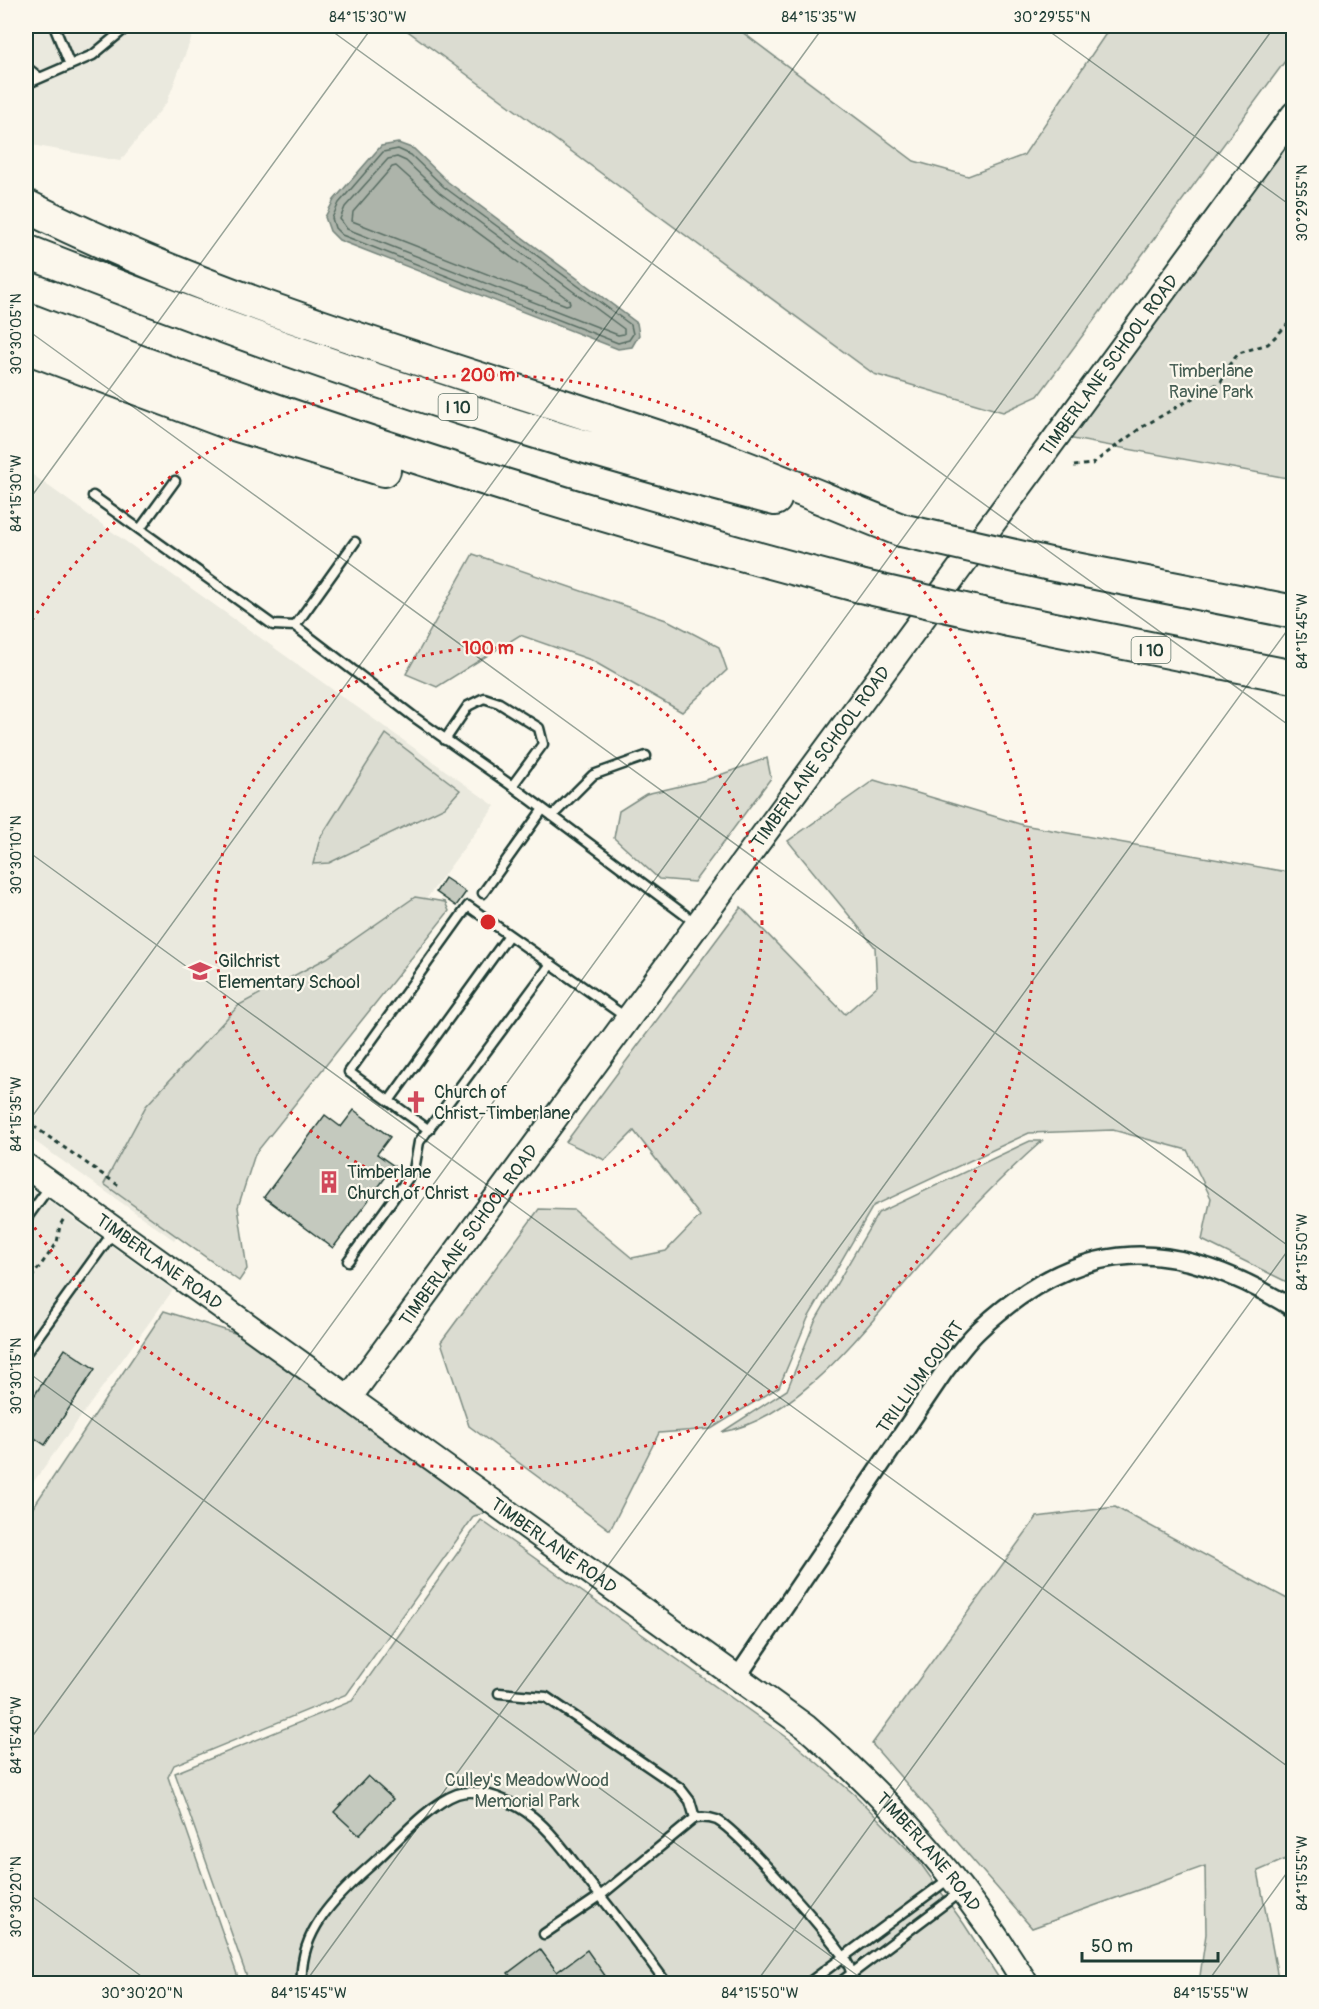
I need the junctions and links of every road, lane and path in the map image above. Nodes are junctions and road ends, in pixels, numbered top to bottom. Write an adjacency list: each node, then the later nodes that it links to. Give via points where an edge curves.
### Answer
1 (54, 26): 3 (lane)
2 (128, 26): 3 (lane, via 93,55)
3 (70, 65): 5 (lane)
4 (26, 67): 5 (lane)
5 (40, 78): 6 (lane)
6 (26, 84)
7 (1293, 114): 29 (street, TIMBERLANE SCHOOL ROAD)
8 (26, 206): 17 (highway, via 140,257 265,306 710,455)
9 (26, 251): 17 (highway, I 10, via 204,320 447,404 705,480)
10 (1293, 318): 13 (path, via 1268,344 1239,353 1221,382 1142,427 1092,464)
11 (26, 319): 19 (highway, I 10, via 342,435)
12 (26, 347): 19 (highway, via 224,421 354,462 554,515)
13 (1074, 466)
14 (175, 481): 16 (lane)
15 (93, 496): 16 (lane)
16 (140, 529): 21 (lane, via 273,625)
17 (901, 530): 20 (highway, I 10, bridge)
18 (355, 542): 21 (lane)
19 (730, 552): 22 (highway, I 10, bridge, via 1008,620)
20 (1293, 612)
21 (295, 626): 23 (lane)
22 (1293, 677)
23 (445, 740): 25 (lane); 25 (lane, via 468,706 484,698 539,728 543,744)
24 (646, 756): 27 (lane, via 593,775)
25 (512, 786): 26 (lane)
26 (543, 809): 27 (lane); 28 (lane)
27 (552, 816): 29 (lane)
28 (483, 893)
29 (697, 924): 32 (street, TIMBERLANE SCHOOL ROAD)
30 (509, 935): 31 (lane); 33 (lane); 33 (lane, via 468,906 349,1072)
31 (551, 964): 32 (lane); 35 (lane)
32 (628, 1019): 46 (street, TIMBERLANE SCHOOL ROAD)
33 (389, 1101): 35 (lane)
34 (26, 1121): 38 (path)
35 (429, 1130): 42 (lane, via 419,1142 414,1170)
36 (26, 1166): 37 (street, TIMBERLANE ROAD)
37 (51, 1185): 39 (street, TIMBERLANE ROAD); 40 (lane)
38 (118, 1185)
39 (76, 1202): 41 (street, TIMBERLANE ROAD); 43 (path, via 60,1225 57,1243)
40 (26, 1219)
41 (114, 1230): 45 (lane); 46 (street, TIMBERLANE ROAD)
42 (348, 1261)
43 (26, 1285)
44 (1293, 1309): 47 (street, TRILLIUM COURT, via 1210,1268 1170,1256 1123,1254 1084,1264 1046,1280 1008,1305 977,1331 944,1372)
45 (26, 1353)
46 (349, 1398): 47 (street, TIMBERLANE ROAD)
47 (738, 1676): 50 (street, TIMBERLANE ROAD, via 855,1768)
48 (500, 1694): 49 (lane, via 546,1697 680,1788 690,1802)
49 (694, 1818): 51 (lane); 53 (lane, via 704,1816 717,1821 732,1833)
50 (958, 1883): 53 (lane); 54 (lane); 60 (street, TIMBERLANE ROAD)
51 (600, 1896): 52 (lane); 55 (lane, via 532,1816 478,1792 458,1793 437,1804 326,1909 313,1929 305,1953); 56 (lane)
52 (544, 1934)
53 (842, 1957): 54 (lane); 57 (lane)
54 (851, 1974): 58 (lane); 59 (lane)
55 (302, 1983)
56 (667, 1983)
57 (807, 1983)
58 (838, 1983)
59 (855, 1983)
60 (1026, 1983)

